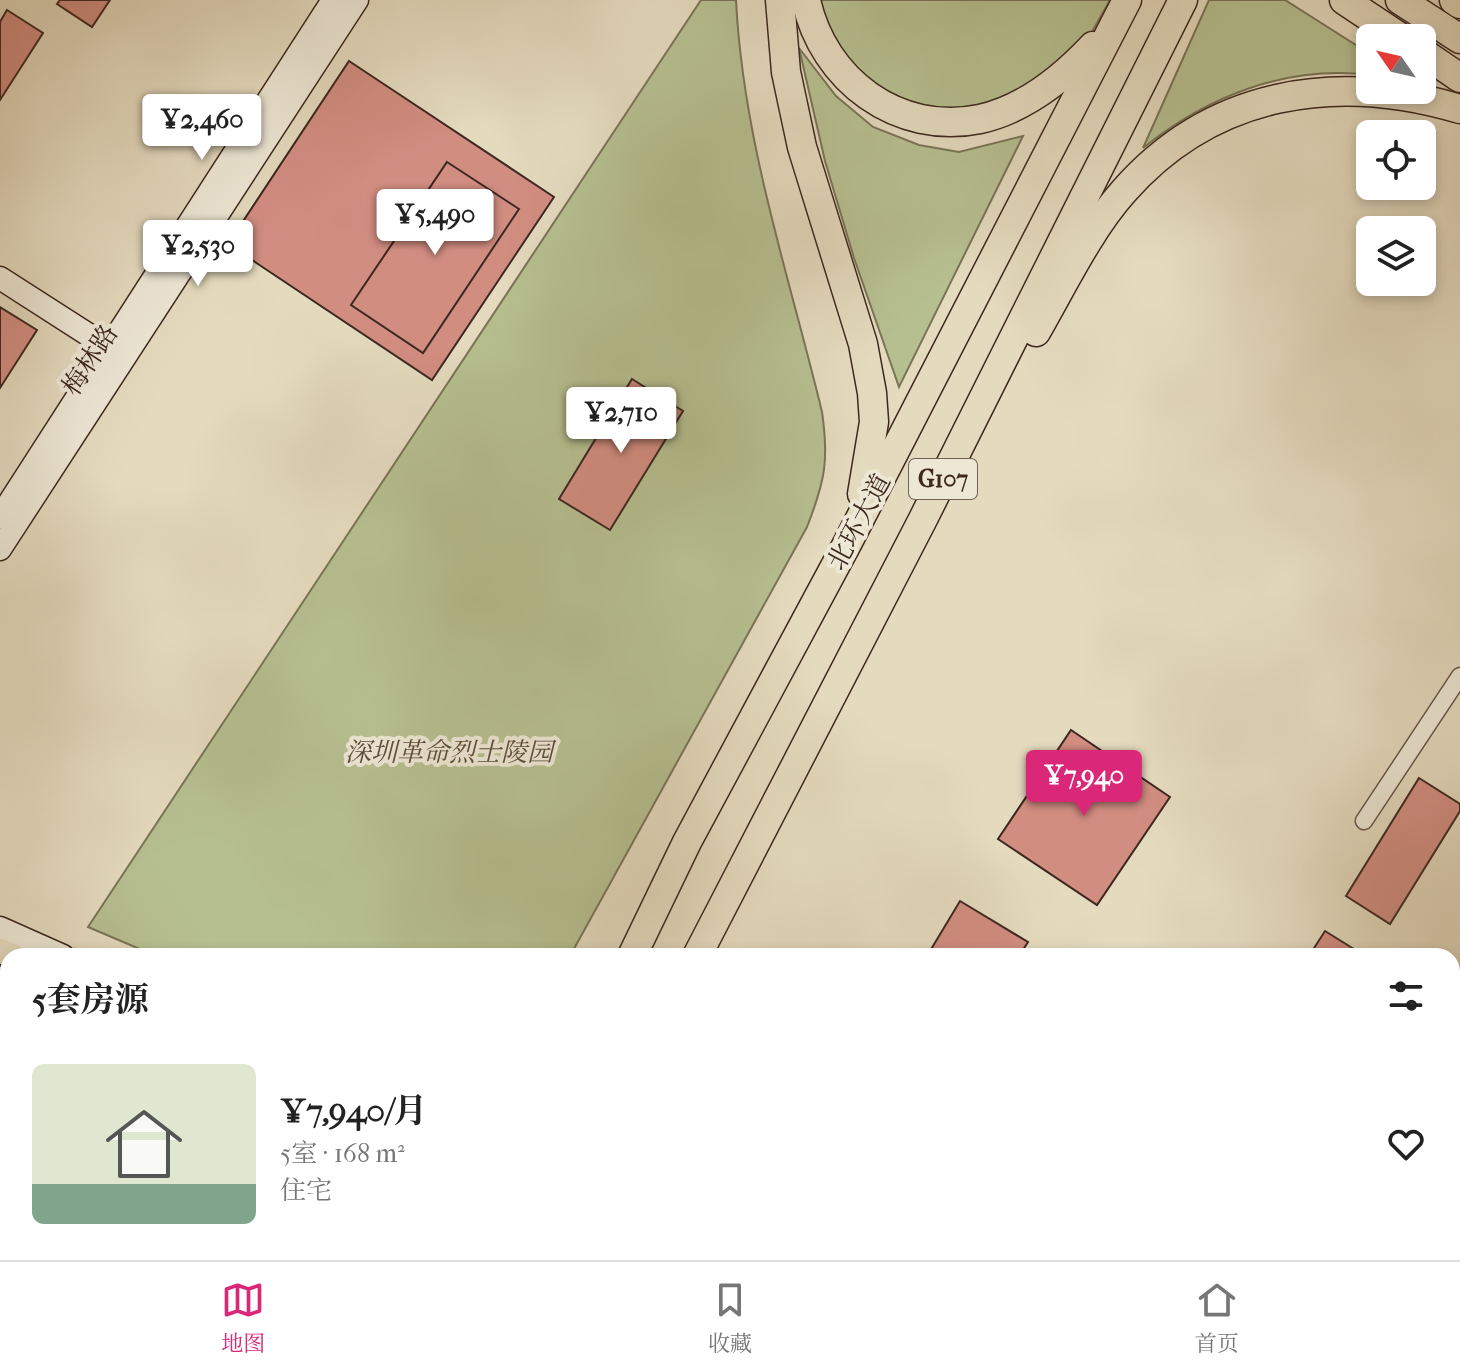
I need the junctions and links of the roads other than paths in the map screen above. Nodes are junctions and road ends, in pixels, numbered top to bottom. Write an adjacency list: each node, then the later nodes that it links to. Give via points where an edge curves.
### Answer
1 (333, 0): 17 (main road, 梅林路)
2 (357, 0): 17 (main road, 梅林路)
3 (780, 0): 20 (highway, via 786,72 802,147 863,344 872,393 870,460)
4 (806, 0): 10 (highway, via 830,58 868,98 920,118 950,122 981,119 1042,91 1066,74)
5 (1183, 0): 19 (highway, G107)
6 (1344, 0): 11 (highway)
7 (1400, 0): 12 (highway)
8 (1454, 0): 9 (highway)
9 (1460, 4)
10 (1121, 11): 20 (highway, 北环大道 / G107)
11 (1380, 24)
12 (1460, 39)
13 (1436, 62): 14 (highway)
14 (1460, 78)
15 (1460, 109): 19 (highway, via 1423,99 1348,91 1278,98 1218,117 1153,160 1089,242 977,437)
16 (0, 278): 17 (main road)
17 (117, 353): 18 (main road, 梅林路); 21 (main road, 梅林路)
18 (0, 517)
19 (922, 521): 24 (highway, G107)
20 (847, 544): 27 (highway, 北环大道 / G107)
21 (0, 549)
22 (1460, 676): 23 (street)
23 (1364, 821)
24 (732, 888): 28 (highway, G107); 29 (highway)
25 (0, 928): 26 (main road)
26 (45, 948)
27 (636, 948)
28 (701, 948)
29 (713, 948)

